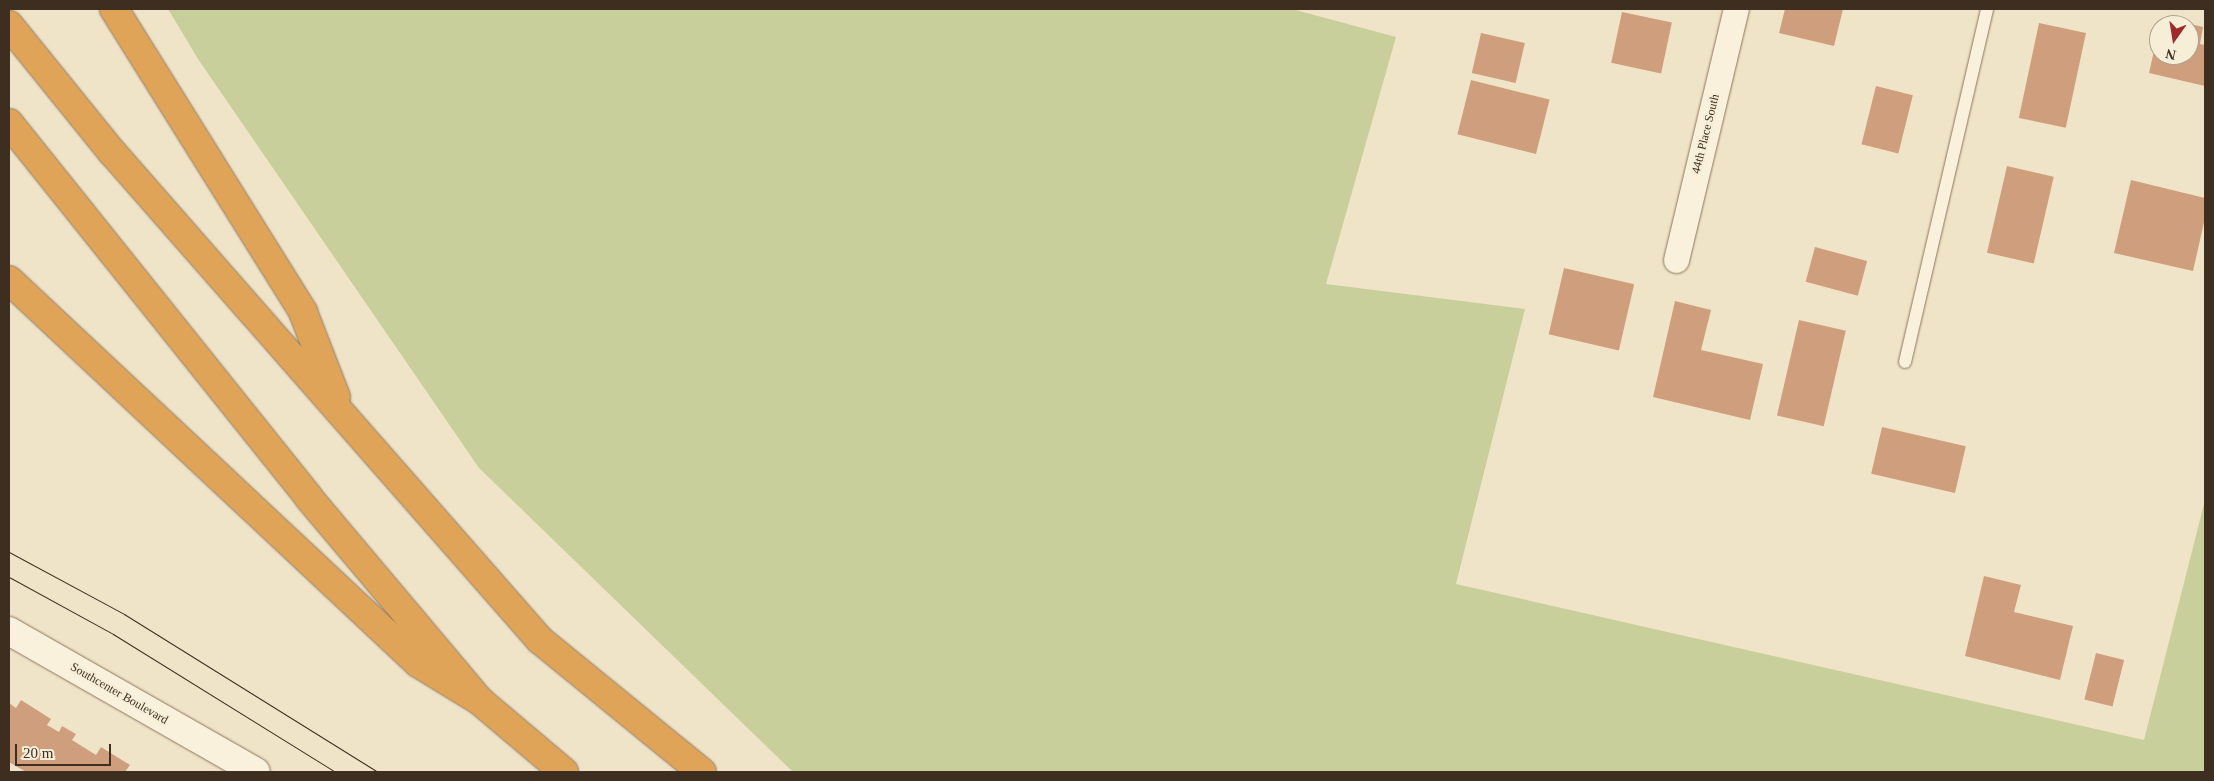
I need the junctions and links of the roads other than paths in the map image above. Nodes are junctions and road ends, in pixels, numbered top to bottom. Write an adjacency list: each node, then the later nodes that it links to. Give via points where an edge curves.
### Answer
1 (114, 9): 11 (highway, via 303,312)
2 (1736, 9): 8 (street, 44th Place South)
3 (1987, 9): 10 (lane)
4 (9, 25): 11 (highway, via 112,152)
5 (9, 123): 7 (highway)
6 (9, 130): 7 (highway)
7 (67, 198): 13 (highway, via 310,498)
8 (1676, 260)
9 (9, 280): 13 (highway, via 418,663)
10 (1905, 362)
11 (343, 414): 16 (highway, via 540,640)
12 (9, 630): 14 (street, Southcenter Boulevard)
13 (480, 701): 15 (highway)
14 (256, 772)
15 (564, 772)
16 (702, 772)

